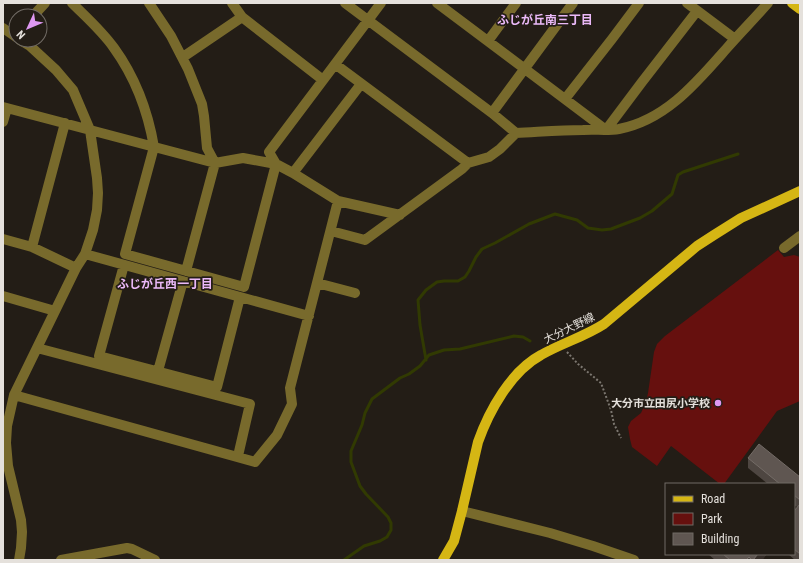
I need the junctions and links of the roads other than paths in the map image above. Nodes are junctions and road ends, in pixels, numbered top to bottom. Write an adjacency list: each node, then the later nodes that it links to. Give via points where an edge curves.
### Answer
1 (72, 3): 34 (street, via 114,48 127,69 141,97)
2 (149, 3): 21 (street)
3 (232, 3): 16 (street)
4 (345, 3): 17 (street)
5 (381, 3): 17 (street)
6 (437, 3): 13 (street)
7 (516, 3): 19 (street)
8 (573, 3): 23 (street)
9 (639, 3): 26 (street)
10 (687, 3): 15 (street)
11 (768, 3): 18 (street)
12 (792, 3): 14 (main road)
13 (450, 7): 19 (street)
14 (800, 9)
15 (697, 11): 18 (street); 32 (street)
16 (242, 17): 21 (street); 24 (street)
17 (368, 20): 22 (street); 28 (street)
18 (735, 39): 32 (street, via 698,81 661,112 639,124)
19 (488, 41): 23 (street)
20 (32, 48): 31 (street, via 73,90)
21 (183, 57): 35 (street, via 202,104 207,148)
22 (334, 64): 24 (street); 25 (street)
23 (525, 69): 26 (street); 28 (street)
24 (323, 80): 37 (street, via 269,152)
25 (361, 84): 36 (street); 38 (street)
26 (565, 99): 32 (street)
27 (5, 107): 29 (street); 30 (street)
28 (492, 113): 33 (street)
29 (3, 122)
30 (65, 123): 31 (street); 45 (street)
31 (90, 130): 34 (street); 47 (street, via 98,193 93,230)
32 (606, 130): 33 (street)
33 (516, 133): 36 (street, via 489,157)
34 (154, 147): 35 (street); 50 (street, via 125,254)
35 (215, 163): 37 (street, via 242,158); 50 (street)
36 (468, 163): 41 (street)
37 (276, 164): 38 (street); 50 (street, via 244,287)
38 (293, 173): 40 (street)
39 (800, 191): 62 (main road, 大分大野線, via 730,224 697,246 604,324 592,332 541,354 523,367 510,382 485,424 478,442)
40 (338, 201): 41 (street); 42 (street)
41 (400, 215): 42 (street, via 365,240)
42 (331, 231): 52 (street)
43 (800, 236): 46 (street)
44 (3, 239): 45 (street)
45 (32, 247): 49 (street)
46 (784, 248)
47 (85, 254): 48 (street); 49 (street)
48 (124, 265): 51 (street); 59 (street, via 99,356)
49 (76, 268): 56 (street)
50 (186, 271)
51 (183, 281): 55 (street); 59 (street)
52 (317, 283): 53 (street); 57 (street)
53 (355, 293)
54 (3, 296): 56 (street)
55 (240, 297): 57 (street); 59 (street, via 216,386)
56 (55, 311): 58 (street)
57 (309, 316): 61 (street, via 290,388 292,404 277,435 256,462)
58 (37, 348): 60 (street); 61 (street, via 250,404)
59 (158, 371)
60 (14, 396): 61 (street); 64 (street, via 6,443 8,466 21,520)
61 (238, 456)
62 (462, 511): 63 (street, via 550,534); 67 (main road, 大分大野線, via 454,540)
63 (606, 555): 68 (street)
64 (19, 560)
65 (61, 560): 66 (street, via 127,548)
66 (155, 560)
67 (443, 560)
68 (634, 560)

